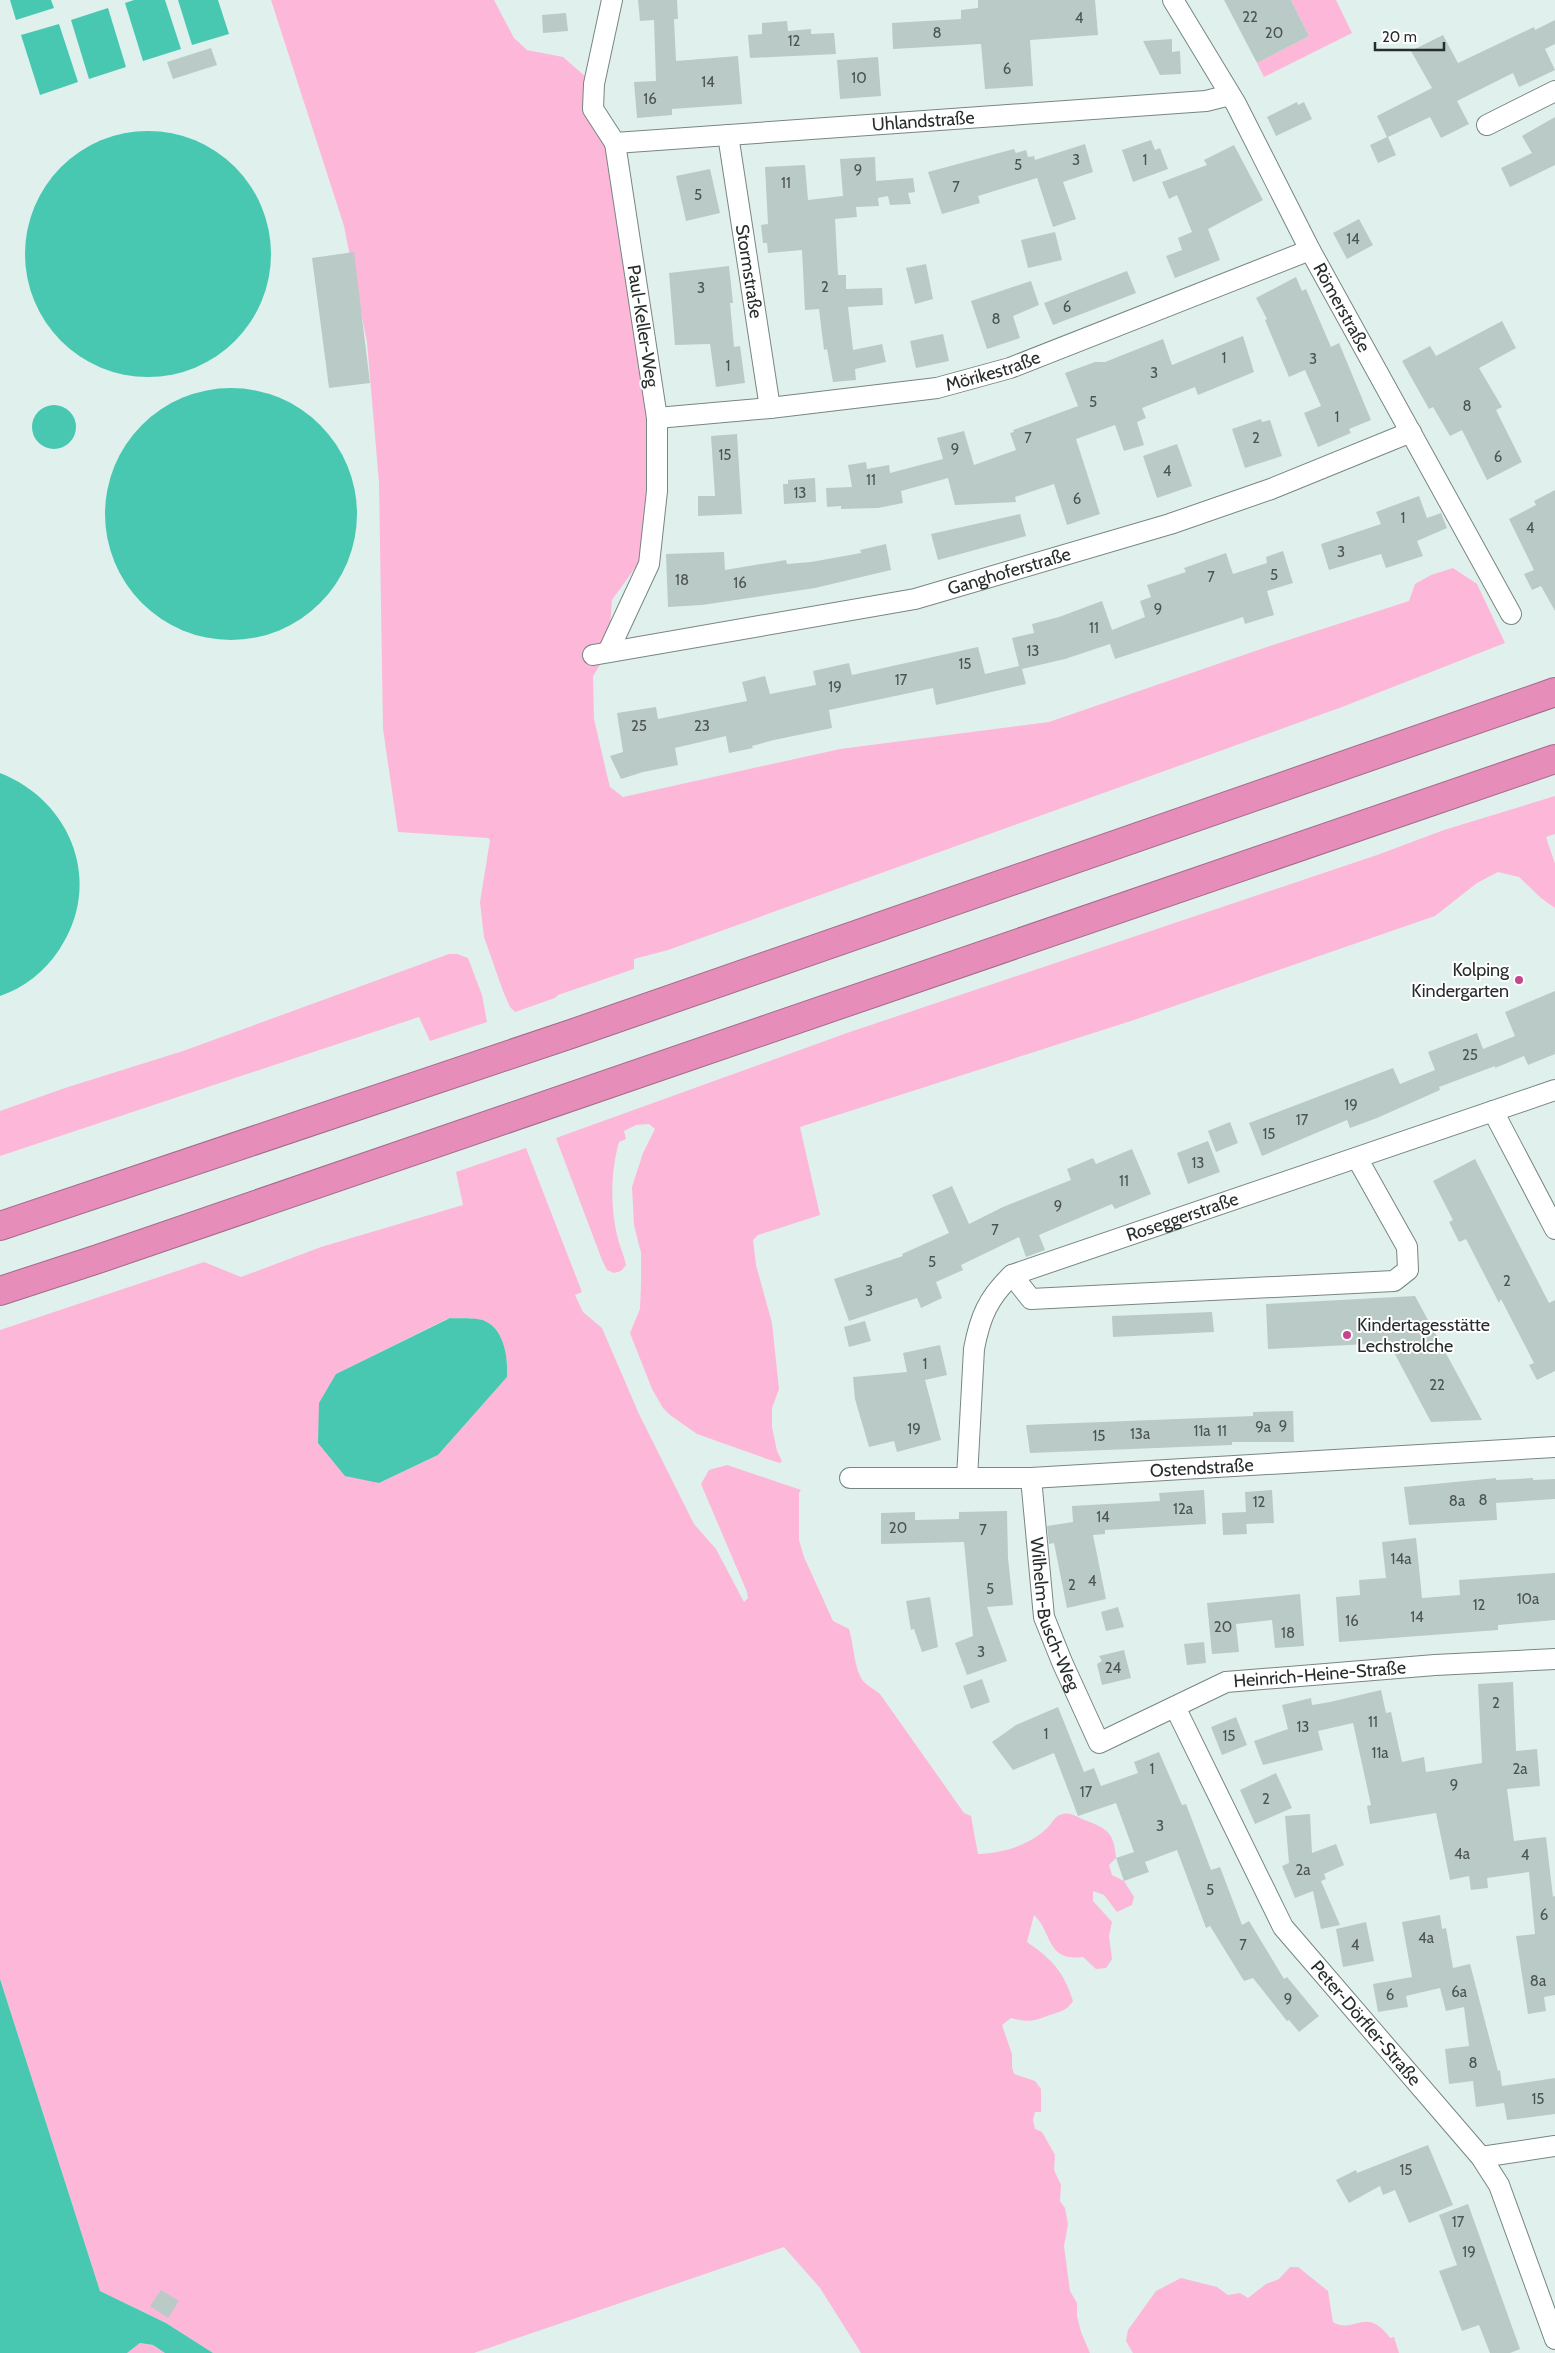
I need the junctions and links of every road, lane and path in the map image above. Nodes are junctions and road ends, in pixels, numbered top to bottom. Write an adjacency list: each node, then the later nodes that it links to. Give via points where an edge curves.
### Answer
1 (612, 0): 7 (street, Paul-Keller-Weg, via 594,84 592,110)
2 (1174, 0): 4 (street, Römerstraße)
3 (1555, 91): 5 (street)
4 (1230, 95): 6 (street, Uhlandstraße, via 1206,101); 8 (street, Römerstraße)
5 (1487, 125)
6 (728, 135): 7 (street, Uhlandstraße); 9 (street, Stormstraße)
7 (615, 143): 10 (street, Paul-Keller-Weg)
8 (1310, 250): 9 (street, Mörikestraße, via 1010,368 937,388); 11 (street, Römerstraße)
9 (770, 408): 10 (street, Mörikestraße)
10 (657, 418): 13 (street, Paul-Keller-Weg, via 657,491 649,564)
11 (1411, 432): 12 (street, Römerstraße); 13 (street, Ganghoferstraße, via 1271,489 1170,524 915,599)
12 (1511, 614)
13 (601, 654)
14 (1555, 692): 19 (highway, via 571,1034)
15 (1555, 759): 22 (highway)
16 (1555, 1090): 17 (street, Roseggerstraße)
17 (1493, 1111): 18 (street, Roseggerstraße); 20 (street)
18 (1357, 1158): 21 (street, Roseggerstraße); 21 (street, via 1407,1247 1408,1270 1394,1281 1031,1299)
19 (0, 1226)
20 (1555, 1229)
21 (1012, 1275): 25 (street, Roseggerstraße, via 996,1291 978,1329 974,1349)
22 (0, 1291)
23 (1555, 1447): 26 (street, Ostendstraße)
24 (850, 1478): 25 (street, Ostendstraße)
25 (967, 1478): 26 (street, Ostendstraße)
26 (1031, 1478): 29 (street, Wilhelm-Busch-Weg, via 1044,1617)
27 (1555, 1663): 28 (street, Heinrich-Heine-Straße, via 1436,1665 1226,1682)
28 (1175, 1707): 29 (street, Heinrich-Heine-Straße); 31 (street, Peter-Dörfler-Straße, via 1283,1927)
29 (1098, 1743)
30 (1555, 2146): 31 (street)
31 (1481, 2157): 32 (street, Peter-Dörfler-Straße, via 1499,2185)
32 (1555, 2339)

